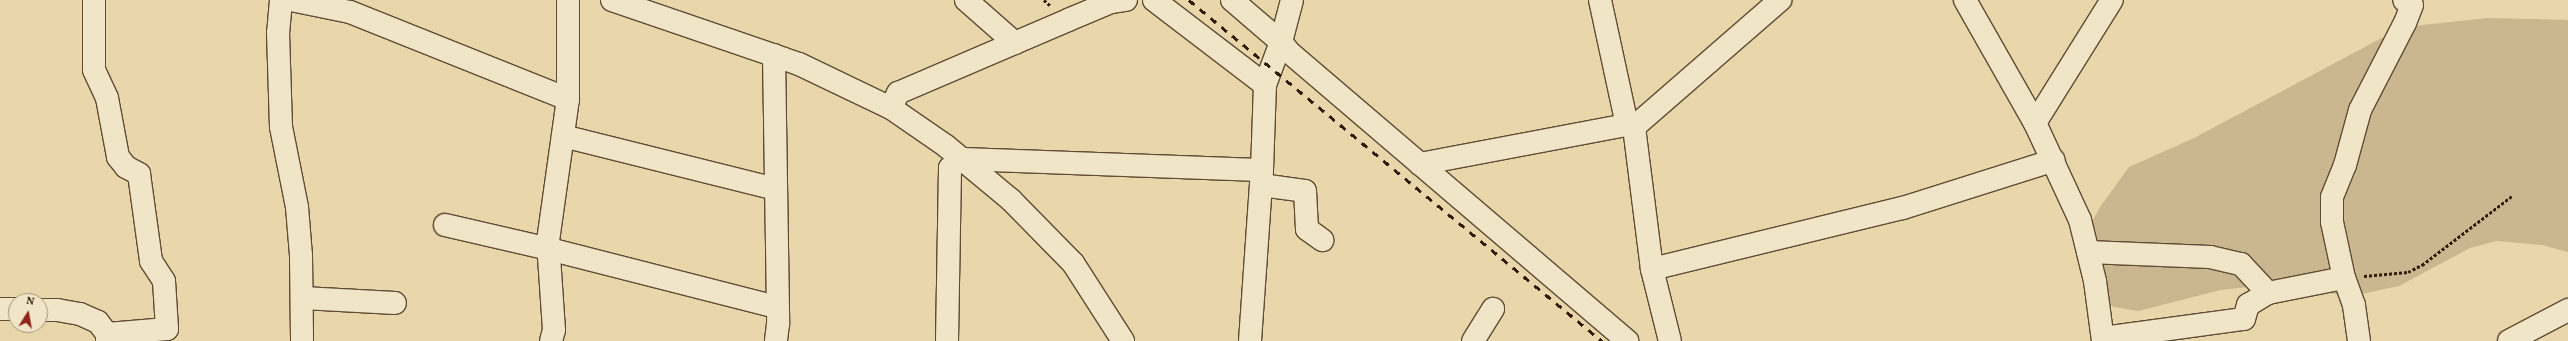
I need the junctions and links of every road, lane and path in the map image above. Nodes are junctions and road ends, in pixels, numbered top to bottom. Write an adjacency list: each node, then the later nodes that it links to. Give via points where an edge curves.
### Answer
1 (94, 0): 44 (street, via 94,70 107,98 118,157 126,167 139,174 151,261 164,281 167,329)
2 (282, 0): 38 (street, via 278,32 281,127 297,207)
3 (291, 0): 20 (street, via 350,12)
4 (568, 0): 20 (street)
5 (612, 0): 18 (street)
6 (966, 0): 17 (street)
7 (1126, 0): 17 (street, via 1111,2)
8 (1154, 0): 19 (street)
9 (1232, 0): 16 (street)
10 (1292, 0): 16 (street)
11 (1600, 0): 23 (street)
12 (1780, 0): 23 (street)
13 (1965, 0): 22 (street)
14 (2112, 0): 22 (street)
15 (2404, 0): 36 (street, via 2412,5 2360,110 2345,165 2332,197 2332,222)
16 (1281, 42): 19 (street); 27 (street, via 1288,52)
17 (1015, 43): 21 (street, via 898,93)
18 (774, 55): 21 (street, via 799,64); 29 (street)
19 (1265, 85): 28 (street)
20 (568, 99): 24 (street)
21 (891, 108): 25 (street)
22 (2035, 123): 26 (street)
23 (1630, 126): 27 (street); 35 (street)
24 (563, 136): 29 (street); 33 (street)
25 (961, 158): 28 (street); 49 (street, via 950,168); 50 (street, via 1011,200 1073,263)
26 (2054, 160): 34 (street, via 2080,220); 35 (street, via 1903,208)
27 (1420, 164): 53 (street)
28 (1262, 177): 32 (street, via 1304,190 1307,229); 51 (street)
29 (776, 189): 40 (street)
30 (2512, 196): 36 (path, via 2433,257 2408,272)
31 (445, 225): 33 (street)
32 (1322, 240)
33 (549, 249): 40 (street); 47 (street, via 554,330)
34 (2088, 252): 37 (street, via 2210,257 2241,264); 45 (street, via 2095,281)
35 (1652, 269): 54 (street)
36 (2344, 278): 37 (street); 55 (street, via 2354,305)
37 (2268, 293): 45 (street, via 2248,305 2244,319)
38 (303, 298): 39 (street); 46 (street)
39 (395, 303)
40 (778, 307): 48 (street)
41 (1493, 309): 52 (street)
42 (48, 310): 44 (street, via 80,314 98,322)
43 (2568, 310): 56 (street)
44 (107, 337)
45 (2103, 340)
46 (302, 341)
47 (551, 341)
48 (776, 341)
49 (947, 341)
50 (1124, 341)
51 (1250, 341)
52 (1473, 341)
53 (1627, 341)
54 (1670, 341)
55 (2360, 341)
56 (2509, 341)

